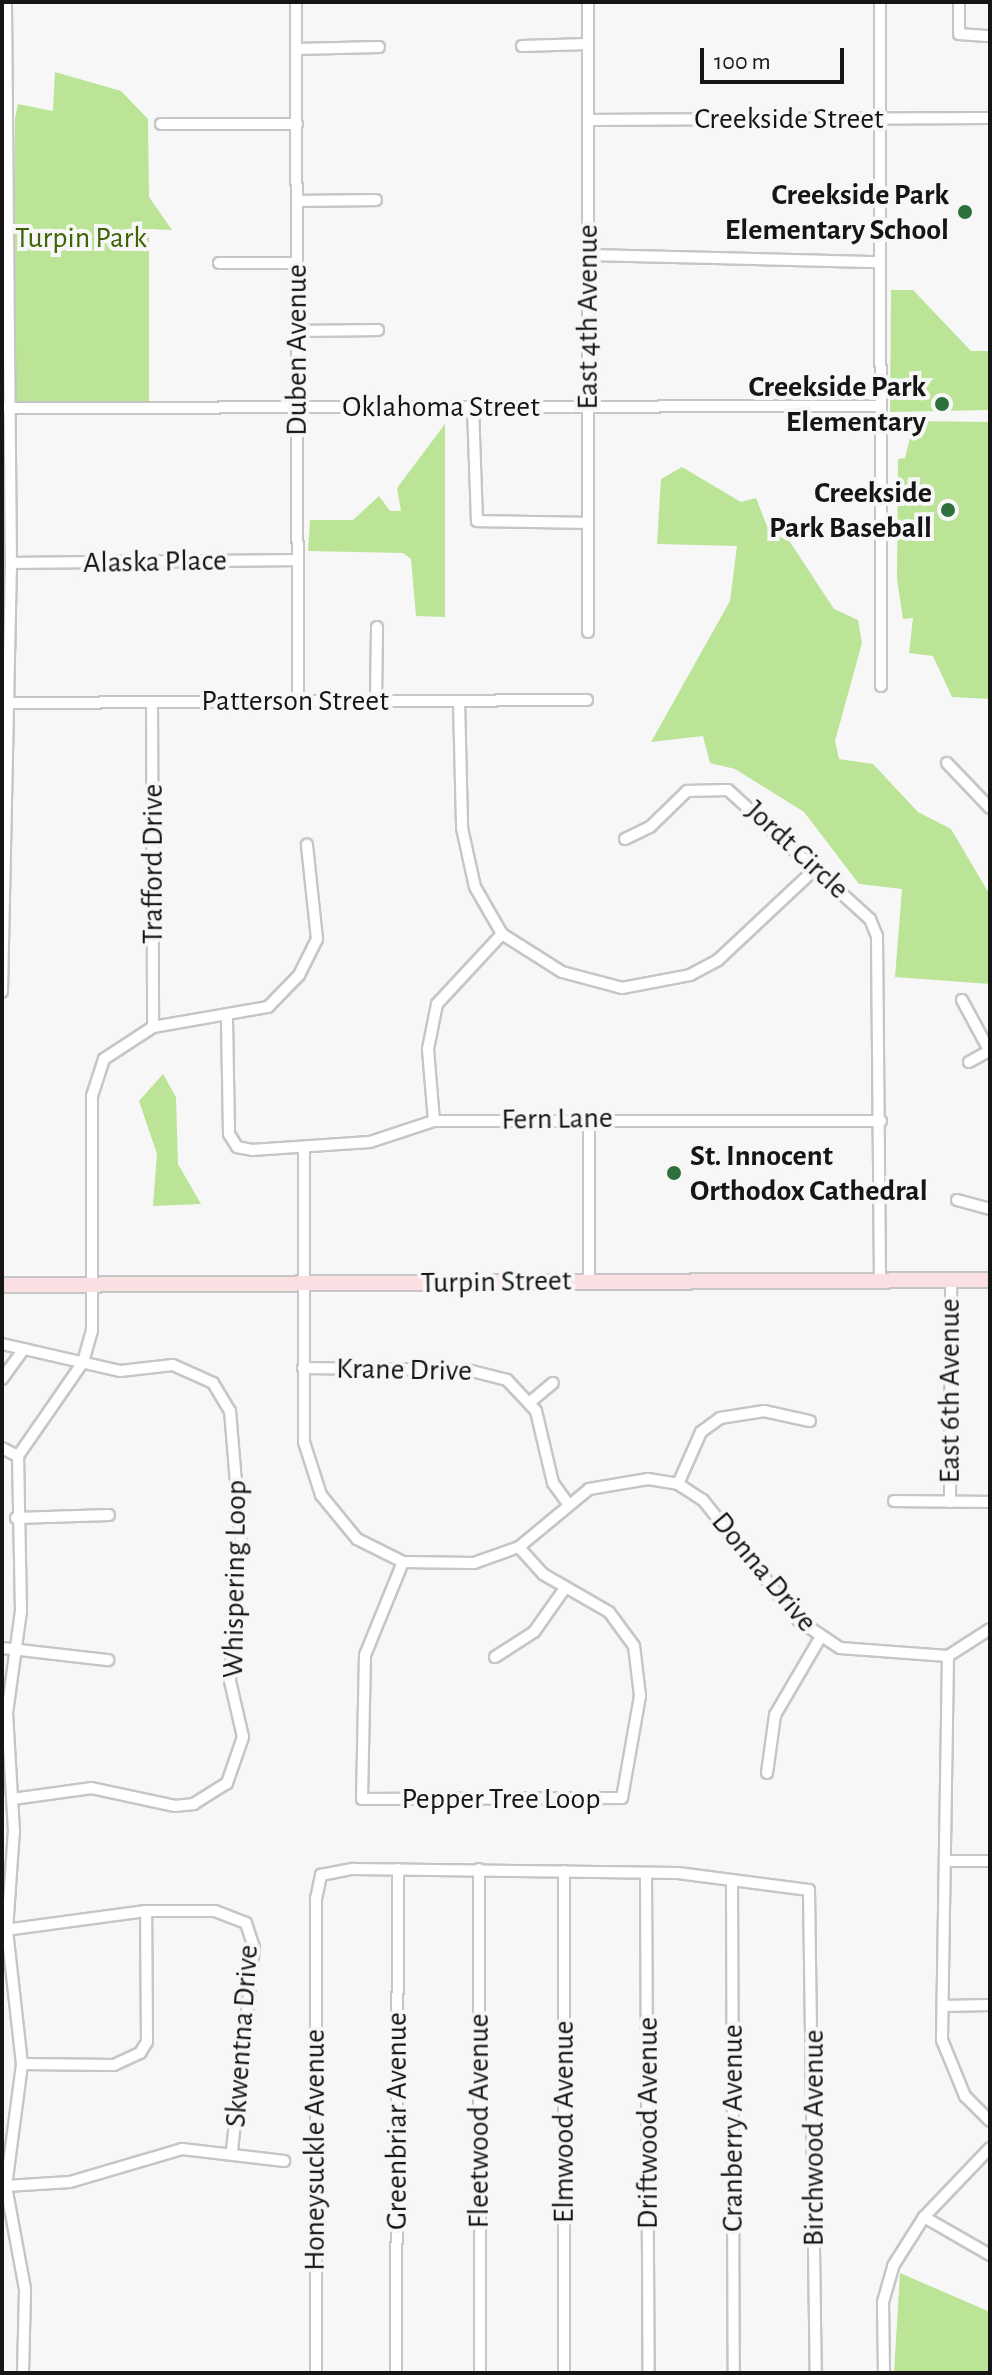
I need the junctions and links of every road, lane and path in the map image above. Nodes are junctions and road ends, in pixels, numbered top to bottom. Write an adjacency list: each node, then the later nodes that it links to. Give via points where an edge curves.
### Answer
1 (6, 2): 11 (street)
2 (296, 2): 10 (street, Duben Avenue)
3 (588, 2): 7 (street, East 4th Avenue)
4 (880, 2): 13 (street)
5 (959, 2): 6 (street, via 959,34)
6 (990, 36)
7 (588, 44): 8 (street); 14 (street, East 4th Avenue)
8 (522, 46)
9 (379, 47): 10 (street)
10 (297, 49): 16 (street, Duben Avenue)
11 (4, 50): 17 (street)
12 (990, 118): 13 (street, Creekside Street)
13 (880, 119): 14 (street, Creekside Street); 21 (street)
14 (588, 120): 20 (street, East 4th Avenue)
15 (161, 124): 16 (street)
16 (297, 124): 19 (street, Duben Avenue)
17 (4, 193): 30 (street)
18 (376, 200): 19 (street)
19 (297, 201): 23 (street, Duben Avenue)
20 (588, 255): 21 (street); 26 (street, East 4th Avenue)
21 (880, 262): 27 (street)
22 (219, 263): 23 (street)
23 (297, 263): 25 (street, Duben Avenue)
24 (378, 330): 25 (street)
25 (298, 331): 28 (street, Duben Avenue)
26 (588, 406): 27 (street, Oklahoma Street); 29 (street, Oklahoma Street); 31 (street, East 4th Avenue)
27 (880, 406): 36 (street)
28 (298, 407): 29 (street, Oklahoma Street); 30 (street, Oklahoma Street); 32 (street, Duben Avenue)
29 (473, 407): 31 (street, via 477,521)
30 (4, 408): 33 (street)
31 (588, 523): 35 (street, East 4th Avenue)
32 (298, 560): 33 (street, Alaska Place); 37 (street, Duben Avenue)
33 (11, 563): 41 (street)
34 (377, 627): 39 (street)
35 (588, 632)
36 (881, 686)
37 (298, 698): 39 (street, Patterson Street); 42 (street, Patterson Street)
38 (587, 700): 40 (street, Patterson Street)
39 (376, 701): 40 (street, Patterson Street)
40 (459, 701): 50 (street, via 469,865)
41 (6, 702): 42 (street, Patterson Street); 44 (street)
42 (152, 702): 54 (street, Trafford Drive)
43 (947, 763): 45 (street)
44 (4, 780): 49 (street)
45 (990, 808)
46 (625, 839): 48 (street, Jordt Circle, via 650,827 687,791 705,786 744,798)
47 (307, 845): 53 (street, via 317,939 299,975 268,1007)
48 (816, 868): 50 (street, via 718,960 690,975 608,985 562,972); 59 (street, Jordt Circle, via 870,919 877,936)
49 (4, 906): 51 (street)
50 (502, 934): 58 (street, via 437,1004 428,1049)
51 (2, 992)
52 (962, 1000): 55 (street)
53 (227, 1019): 54 (street); 60 (street, Fern Lane, via 229,1134 237,1147)
54 (153, 1027): 67 (street, via 104,1059 92,1096)
55 (990, 1052): 56 (street)
56 (969, 1062)
57 (589, 1117): 58 (street, Fern Lane); 59 (street, Fern Lane); 65 (street)
58 (434, 1121): 60 (street, Fern Lane, via 370,1142)
59 (881, 1121): 63 (street)
60 (304, 1151): 68 (street)
61 (957, 1200): 62 (street)
62 (990, 1209)
63 (880, 1277): 65 (street, Turpin Street); 66 (street, Turpin Street)
64 (990, 1280): 66 (street, Turpin Street)
65 (589, 1281): 68 (street, Turpin Street)
66 (951, 1281): 83 (street, East 6th Avenue)
67 (92, 1283): 68 (street, Turpin Street); 69 (street, Turpin Street); 72 (street)
68 (302, 1283): 73 (street)
69 (2, 1285)
70 (2, 1344): 71 (street, Whispering Loop)
71 (24, 1349): 72 (street, Whispering Loop); 74 (street)
72 (83, 1362): 79 (street); 99 (street, Whispering Loop, via 120,1371 173,1365 194,1371 213,1383 230,1411 241,1543 230,1681 243,1737 227,1783 194,1804 92,1788)
73 (303, 1368): 76 (street, Krane Drive, via 479,1371 507,1380); 88 (street, via 304,1442 321,1495 357,1539)
74 (2, 1379)
75 (553, 1383): 76 (street)
76 (529, 1403): 82 (street, Krane Drive, via 546,1434 553,1483)
77 (810, 1421): 80 (street, via 764,1411 720,1418 696,1441)
78 (2, 1448): 79 (street)
79 (18, 1456): 86 (street)
80 (678, 1484): 82 (street, via 628,1478); 91 (street, Donna Drive, via 720,1517)
81 (894, 1501): 83 (street)
82 (567, 1502): 87 (street)
83 (950, 1502): 84 (street)
84 (990, 1502)
85 (109, 1515): 86 (street)
86 (16, 1518): 93 (street)
87 (519, 1547): 88 (street, via 453,1566); 89 (street, Pepper Tree Loop)
88 (403, 1562): 89 (street, Pepper Tree Loop, via 365,1655 362,1799 622,1798 640,1696 634,1646 609,1612)
89 (565, 1588): 95 (street, via 534,1632)
90 (990, 1629): 94 (street)
91 (820, 1638): 94 (street, Donna Drive, via 866,1654); 98 (street, via 775,1715)
92 (2, 1648): 93 (street)
93 (17, 1651): 96 (street); 97 (street)
94 (948, 1656): 100 (street)
95 (495, 1657)
96 (108, 1660)
97 (4, 1732): 99 (street)
98 (767, 1773)
99 (13, 1799): 102 (street)
100 (950, 1861): 101 (street); 111 (street)
101 (990, 1861)
102 (6, 1865): 109 (street)
103 (398, 1869): 104 (street); 121 (street, Honeysuckle Avenue, via 326,1870 315,1926); 122 (street, Greenbriar Avenue)
104 (479, 1869): 105 (street); 123 (street, Fleetwood Avenue)
105 (564, 1871): 106 (street); 124 (street, Elmwood Avenue)
106 (646, 1874): 107 (street); 125 (street, Driftwood Avenue)
107 (732, 1884): 126 (street, Cranberry Avenue); 127 (street, Birchwood Avenue, via 803,1886 813,1904)
108 (146, 1911): 109 (street, Skwentna Drive); 112 (street, via 147,2042 140,2053 114,2065); 115 (street, Skwentna Drive, via 225,1913 251,1934)
109 (5, 1930): 112 (street)
110 (990, 2005): 111 (street)
111 (943, 2006): 113 (street, via 947,2060 965,2096)
112 (22, 2064): 117 (street)
113 (990, 2121)
114 (990, 2148): 118 (street)
115 (232, 2152): 116 (street); 117 (street, via 159,2152 70,2182)
116 (284, 2161)
117 (6, 2186): 120 (street, via 25,2289)
118 (924, 2217): 119 (street); 128 (street, via 886,2284)
119 (990, 2255)
120 (23, 2373)
121 (316, 2373)
122 (396, 2373)
123 (480, 2373)
124 (564, 2373)
125 (649, 2373)
126 (734, 2373)
127 (816, 2373)
128 (884, 2373)

